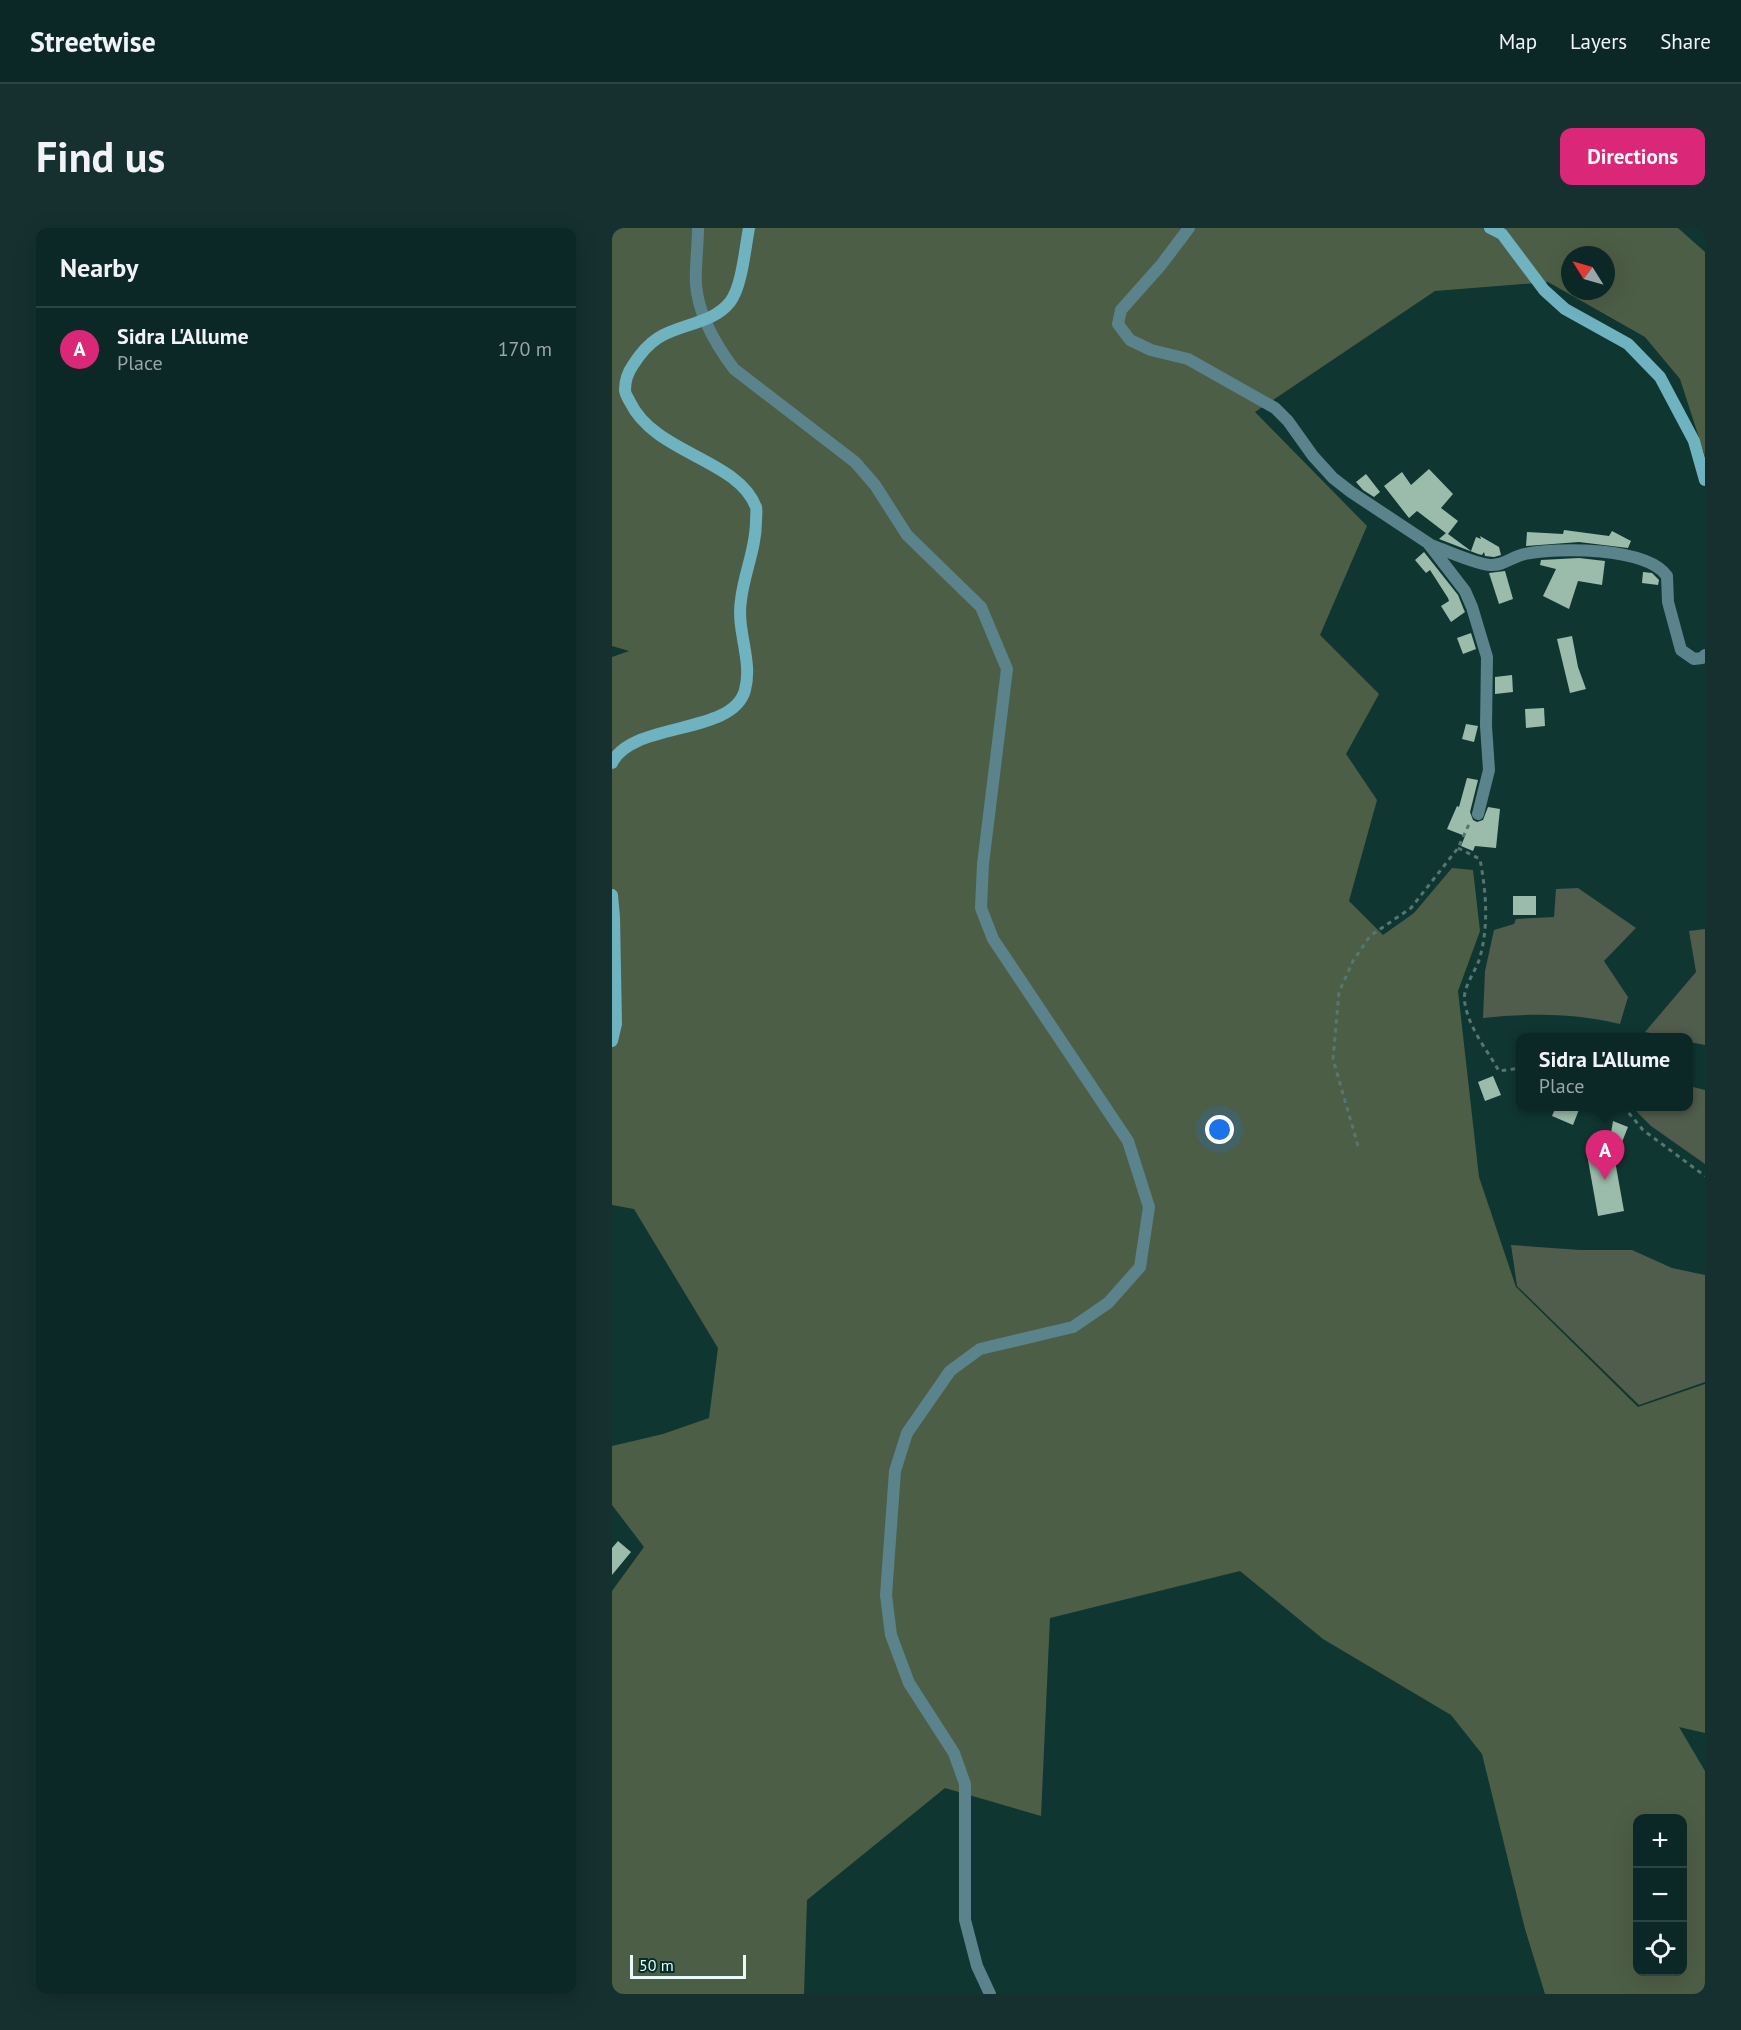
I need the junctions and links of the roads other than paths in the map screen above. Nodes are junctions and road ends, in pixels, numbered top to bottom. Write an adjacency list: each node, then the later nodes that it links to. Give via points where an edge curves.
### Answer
1 (698, 228): 5 (street, via 696,286)
2 (749, 228): 5 (street, via 737,287 730,302)
3 (1189, 228): 7 (street, via 1121,310 1118,324 1125,334 1151,350 1188,359 1275,408 1333,478)
4 (1490, 228): 6 (street, via 1502,234 1544,290 1565,309 1628,344 1660,377 1695,441)
5 (704, 320): 9 (street, via 658,338 640,353 627,375 625,392 633,409 652,431 739,482 756,508 756,540 740,601 748,673 745,693 733,709 631,744); 13 (street, via 734,369 855,462 907,535 981,607 1007,669 981,908 993,939 1128,1141 1149,1207 1140,1267 1108,1303 1073,1327 980,1349 950,1371 907,1433 895,1471 886,1595 891,1635 909,1683 954,1753 966,1784 965,1920 977,1966)
6 (1705, 480)
7 (1428, 543): 8 (street, via 1491,565 1526,553 1574,551 1605,551 1654,563 1667,576 1668,602 1681,650 1694,659); 10 (street, via 1465,591 1487,657 1489,770)
8 (1705, 655)
9 (612, 763)
10 (1478, 814)
11 (612, 895): 12 (street, via 616,1024)
12 (612, 1041)
13 (990, 1994)

